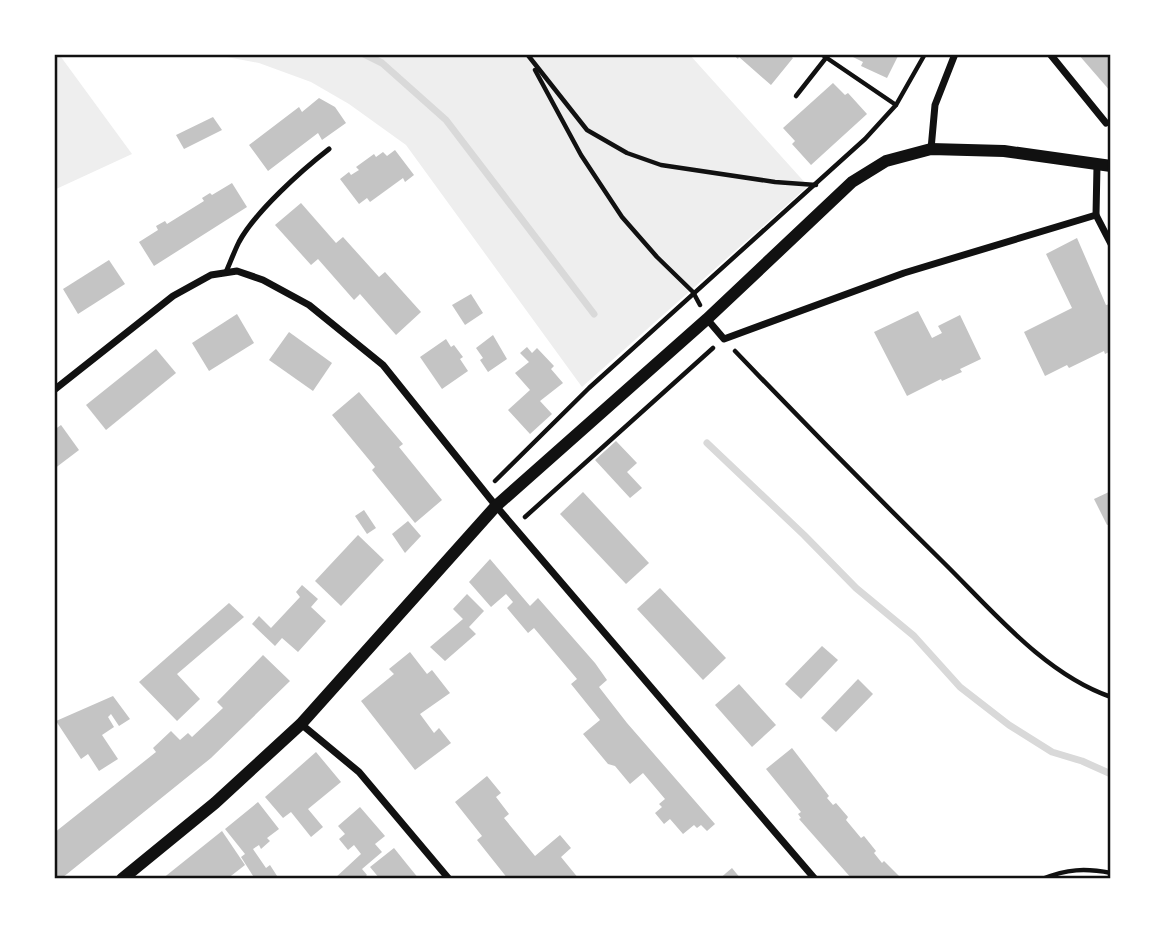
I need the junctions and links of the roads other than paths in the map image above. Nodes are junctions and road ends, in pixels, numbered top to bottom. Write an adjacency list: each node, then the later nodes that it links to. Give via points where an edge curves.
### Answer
1 (955, 54): 5 (street, via 935,105)
2 (1053, 55): 3 (street)
3 (1106, 123)
4 (329, 149): 10 (lane, via 300,172 257,219 240,241)
5 (930, 149): 6 (street, via 1004,151); 11 (street, via 886,161 852,182)
6 (1097, 166): 7 (street); 8 (street)
7 (1111, 166)
8 (1096, 215): 9 (street); 11 (street, via 904,272 724,339)
9 (1111, 244)
10 (226, 272): 12 (street, via 173,296); 13 (street, via 263,280 309,305 383,365)
11 (707, 319): 13 (street)
12 (54, 390)
13 (496, 506): 14 (street); 17 (street)
14 (301, 724): 15 (street); 16 (street, via 359,772)
15 (122, 879)
16 (449, 879)
17 (815, 879)

